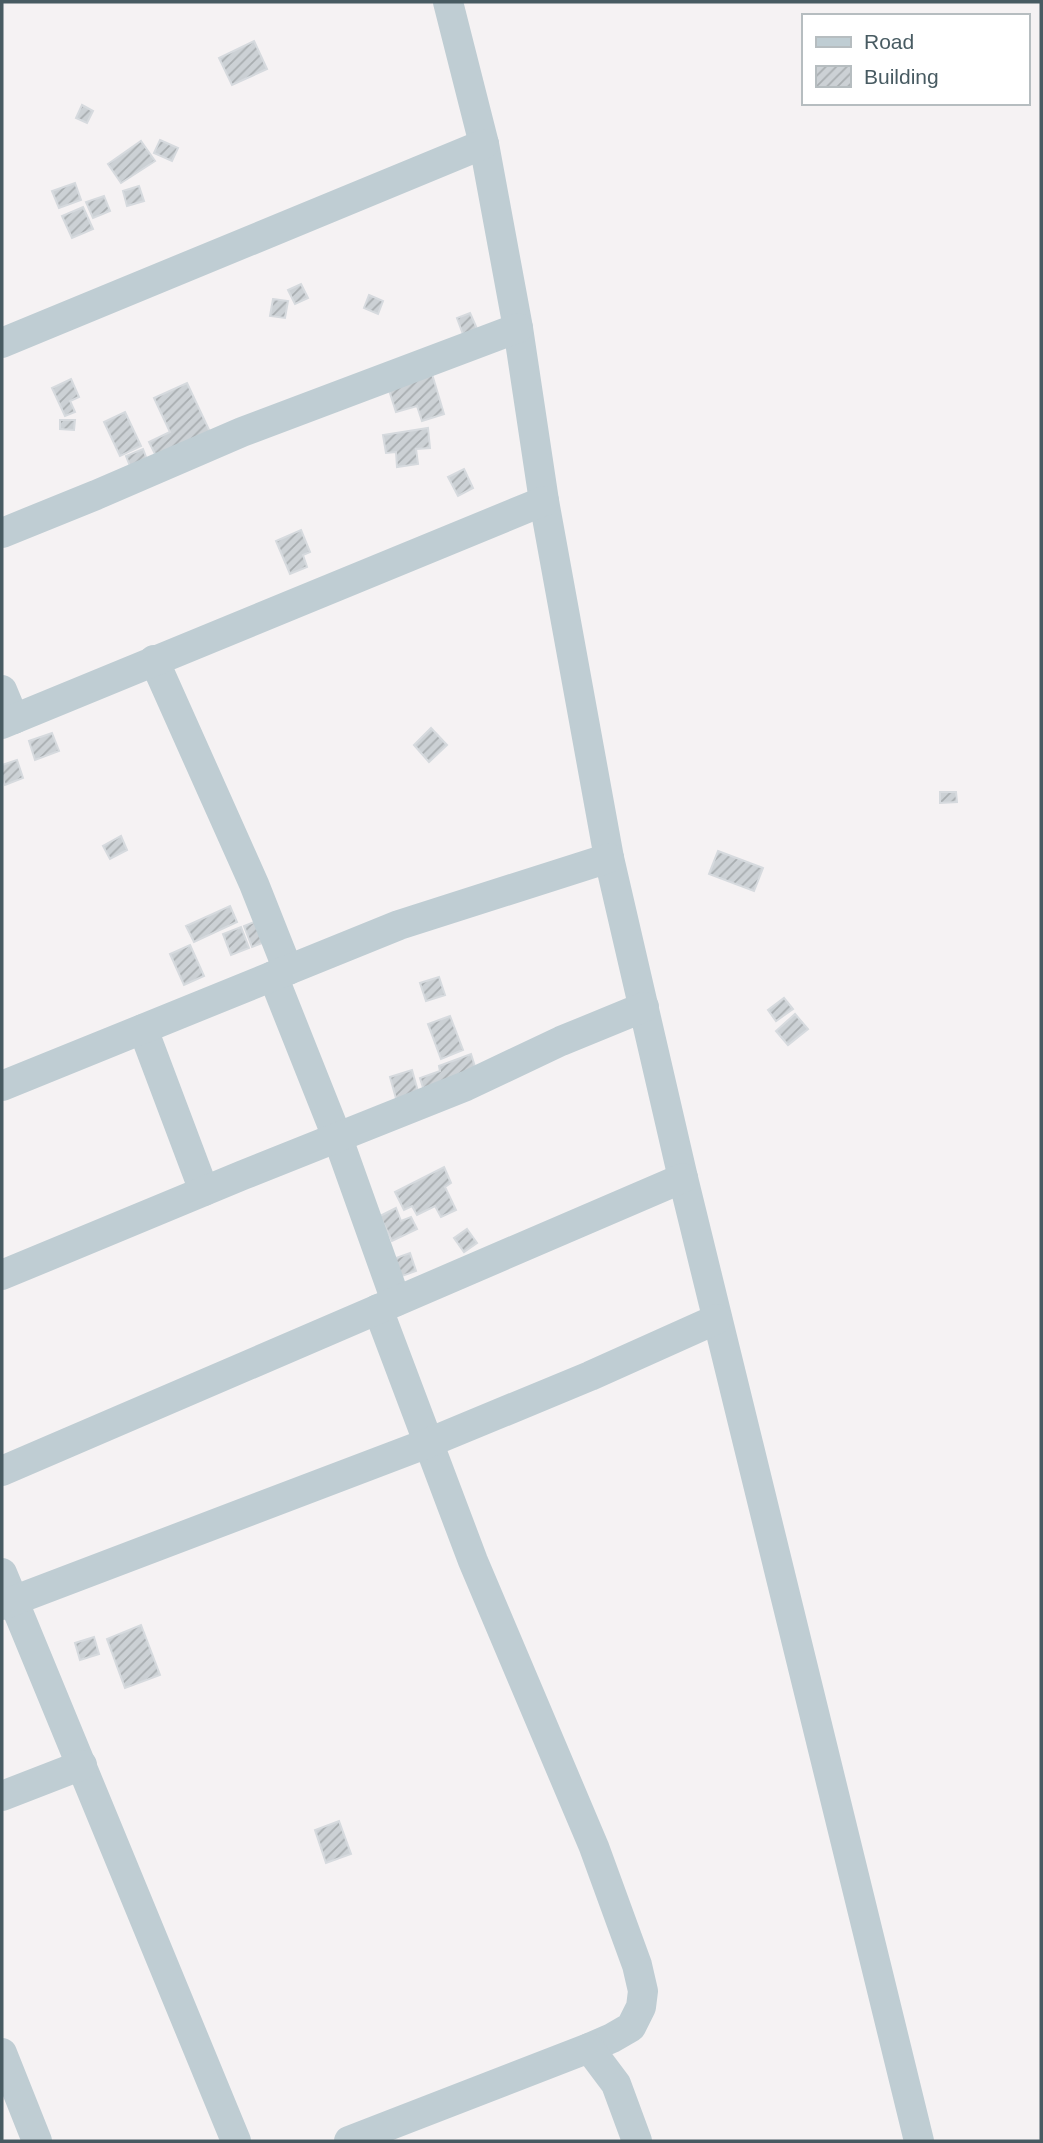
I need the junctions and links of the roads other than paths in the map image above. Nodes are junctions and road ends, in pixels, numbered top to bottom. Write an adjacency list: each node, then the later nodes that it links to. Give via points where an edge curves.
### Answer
1 (449, 2): 2 (street)
2 (484, 144): 3 (street); 4 (street)
3 (518, 328): 5 (street); 6 (street, via 242,432)
4 (2, 343)
5 (544, 501): 7 (street); 10 (street)
6 (2, 533)
7 (154, 660): 9 (street); 11 (street, via 254,884)
8 (2, 690): 9 (street)
9 (8, 721)
10 (610, 858): 11 (street, via 399,925); 12 (street)
11 (281, 973): 13 (street); 15 (street)
12 (644, 1007): 15 (street); 16 (street)
13 (143, 1029): 14 (street); 17 (street)
14 (2, 1086)
15 (337, 1138): 17 (street); 19 (street)
16 (683, 1178): 19 (street); 20 (street)
17 (204, 1191): 18 (street)
18 (2, 1275)
19 (387, 1305): 21 (street); 22 (street)
20 (717, 1319): 21 (street); 33 (street)
21 (428, 1443): 24 (street); 27 (street, via 594,1847 637,1965 643,1991 631,2026)
22 (2, 1471)
23 (2, 1573): 24 (street)
24 (8, 1603): 25 (street)
25 (82, 1765): 26 (street); 30 (street)
26 (2, 1796)
27 (589, 2048): 31 (street); 32 (street, via 616,2084)
28 (2, 2053): 29 (street)
29 (37, 2141)
30 (236, 2141)
31 (349, 2141)
32 (636, 2141)
33 (919, 2141)

